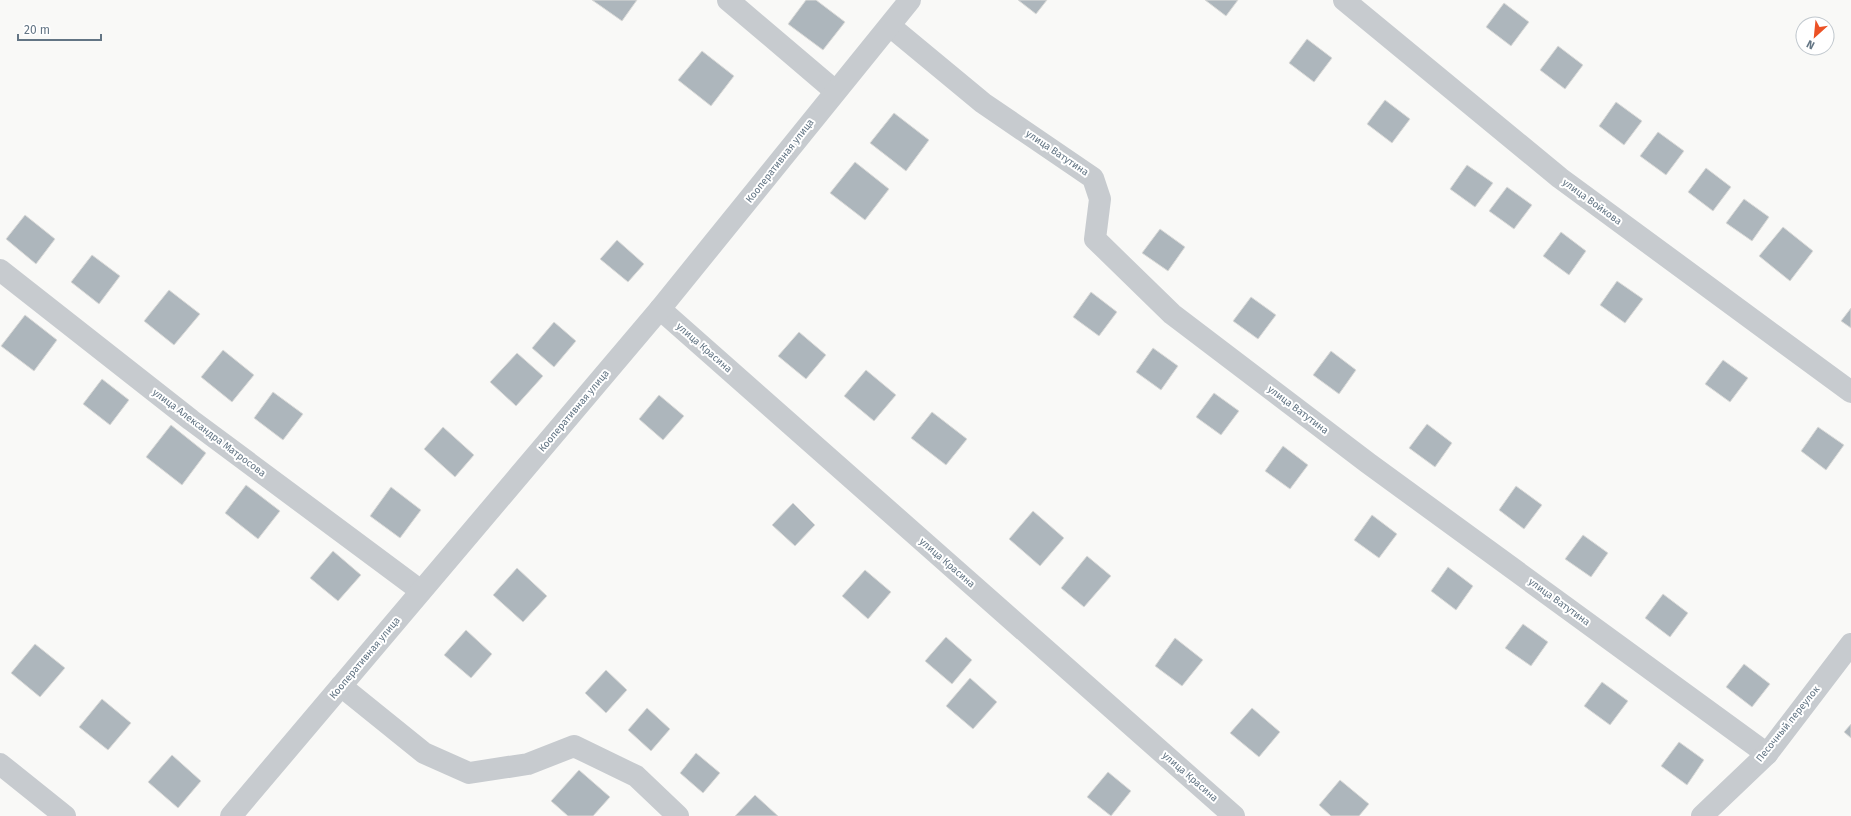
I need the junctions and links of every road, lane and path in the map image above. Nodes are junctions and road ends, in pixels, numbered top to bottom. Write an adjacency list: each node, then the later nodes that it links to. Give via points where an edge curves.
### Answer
1 (728, 0): 5 (street)
2 (910, 0): 4 (street, Кооперативная улица)
3 (1344, 0): 8 (street, улица Войкова, via 1560,178)
4 (890, 26): 5 (street, Кооперативная улица); 12 (street, улица Ватутина, via 982,103 1092,178 1100,199 1095,239 1172,314 1368,463)
5 (835, 91): 7 (street, Кооперативная улица)
6 (0, 270): 9 (street, улица Александра Матросова, via 191,420)
7 (660, 310): 9 (street, Кооперативная улица); 17 (street, улица Красина)
8 (1851, 392)
9 (421, 591): 11 (street, Кооперативная улица)
10 (1851, 644): 12 (street, Песочный переулок)
11 (341, 686): 15 (street, Кооперативная улица); 16 (street, via 424,753 469,773 528,764 574,746 636,776)
12 (1766, 754): 18 (street, Песочный переулок)
13 (0, 764): 14 (street)
14 (65, 816)
15 (231, 816)
16 (678, 816)
17 (1234, 816)
18 (1702, 816)

